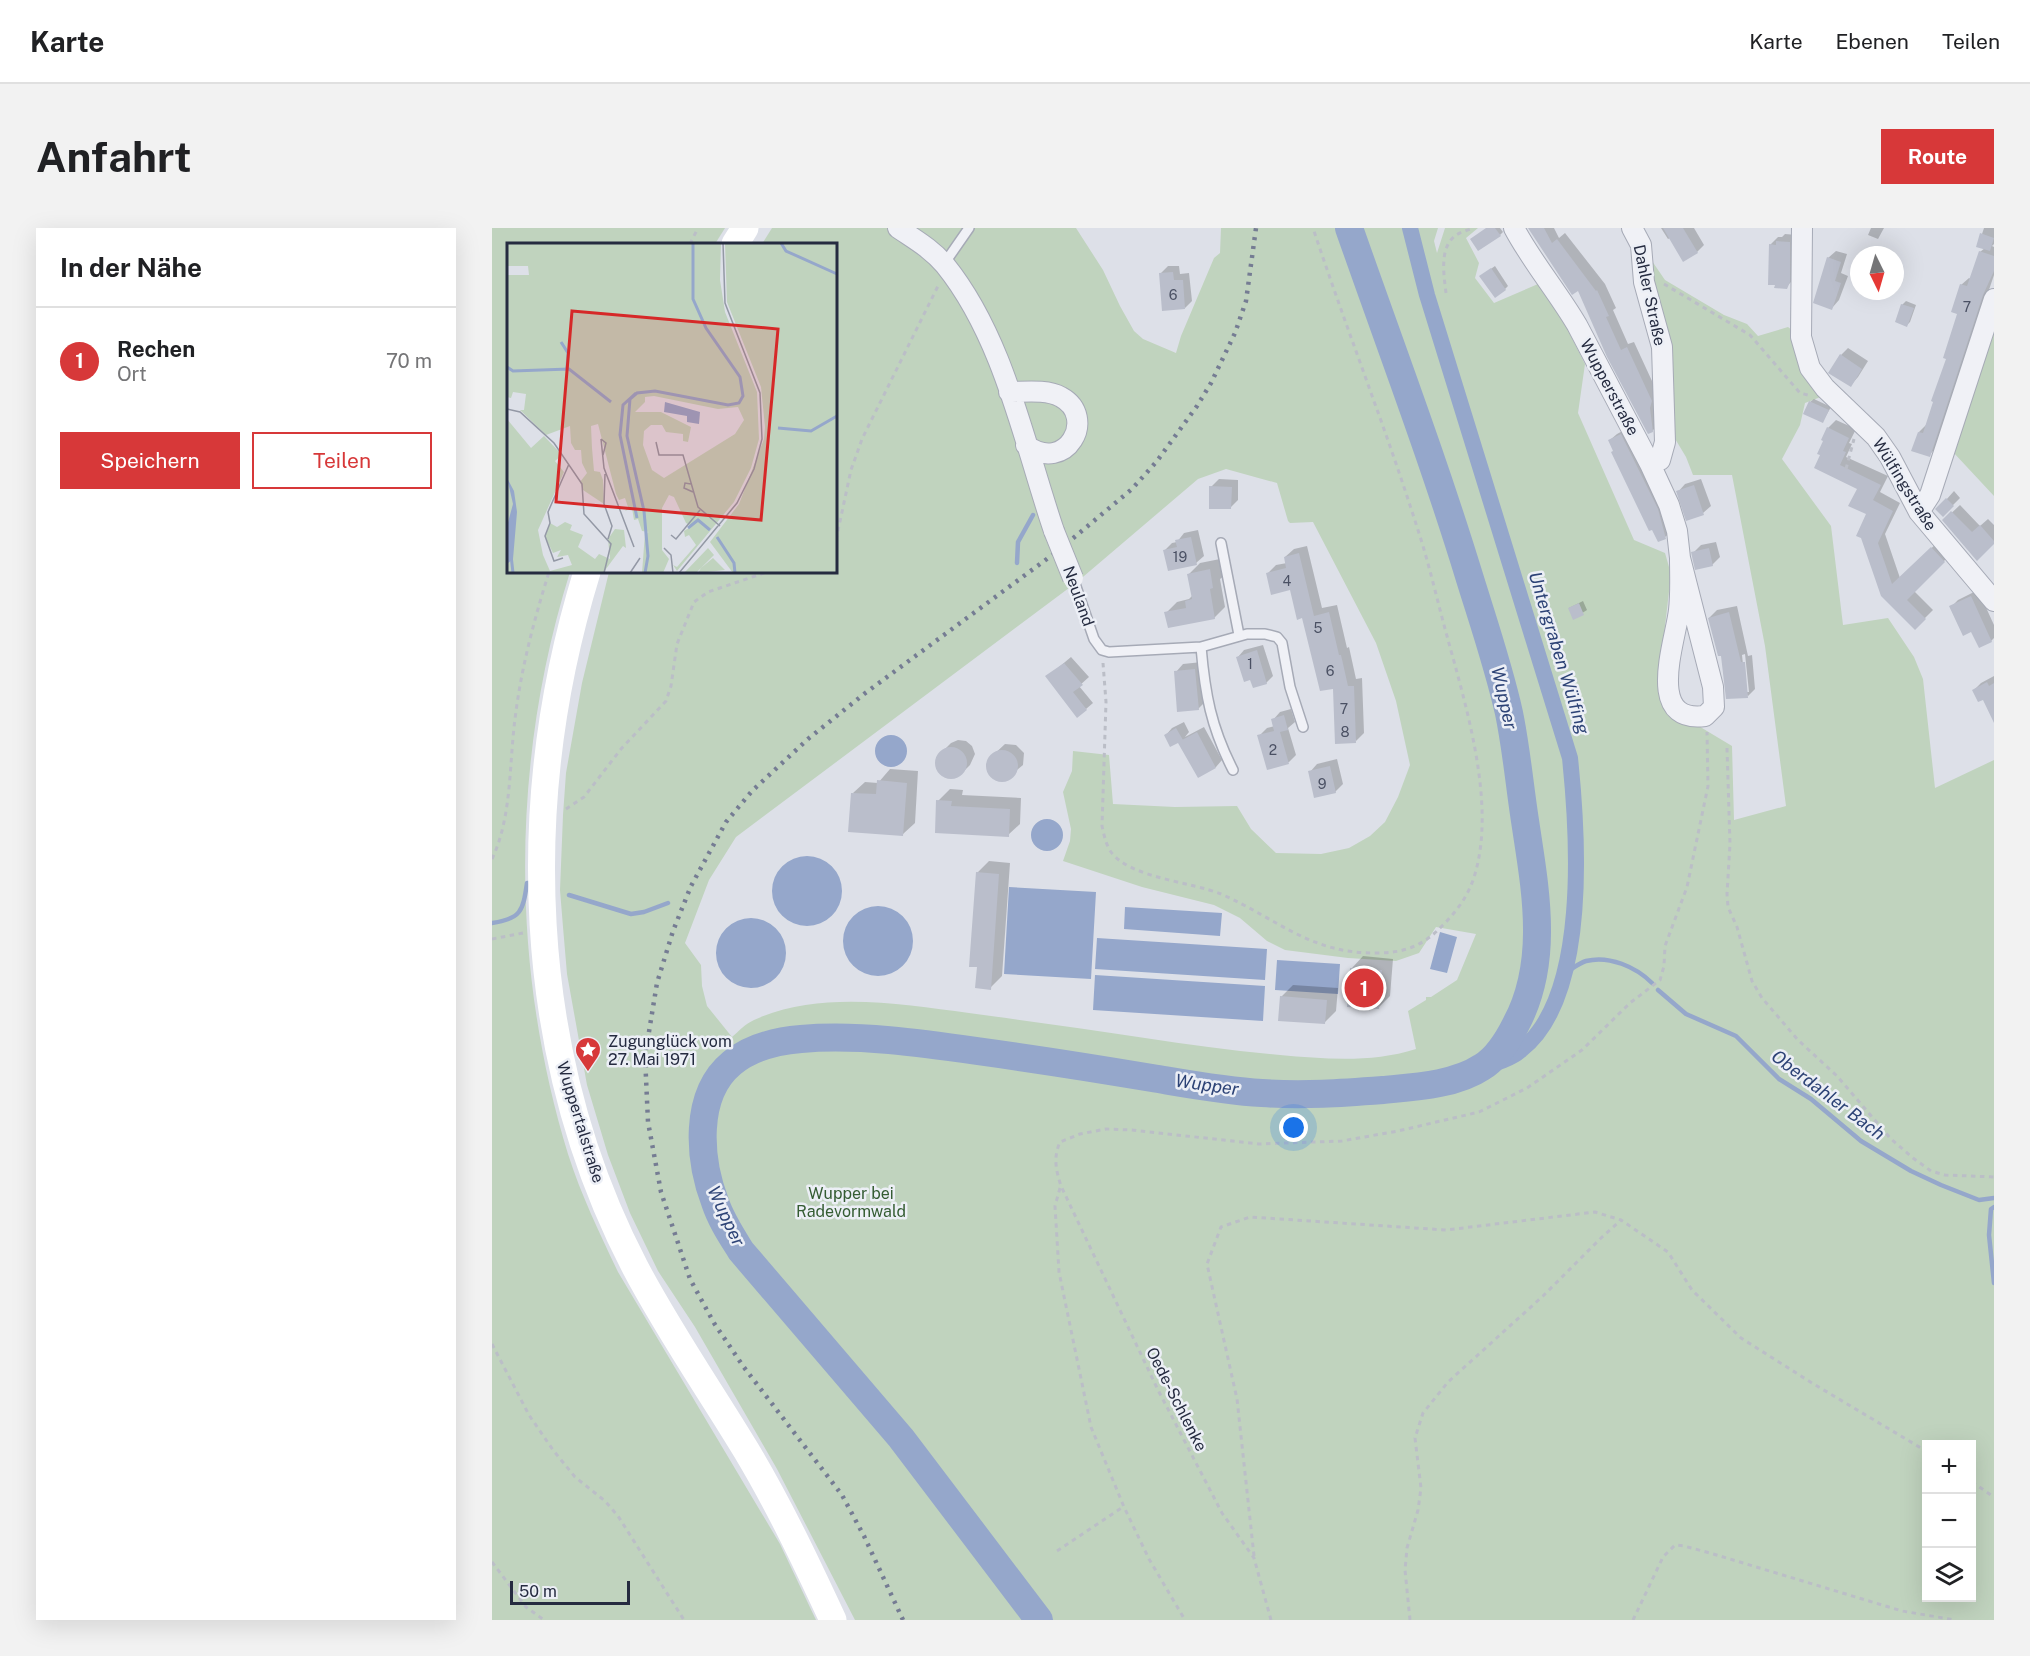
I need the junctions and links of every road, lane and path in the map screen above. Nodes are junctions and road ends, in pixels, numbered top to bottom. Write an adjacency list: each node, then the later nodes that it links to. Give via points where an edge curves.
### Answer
1 (698, 228): 10 (path)
2 (745, 228): 11 (main road)
3 (898, 228): 12 (street, Neuland)
4 (969, 228): 12 (lane)
5 (1313, 228): 33 (path, via 1418,528 1471,728 1482,805 1480,855 1466,897 1440,928 1419,945 1401,952 1358,953 1330,949 1218,893 1143,872 1120,861 1112,854 1102,826 1106,702)
6 (1473, 228): 14 (path, via 1455,236 1448,246 1444,265)
7 (1514, 228): 20 (street, Wupperstraße, via 1577,325)
8 (1632, 228): 20 (street, Dahler Straße, via 1641,245 1644,282 1662,347 1665,442 1660,460)
9 (1802, 228): 17 (street, Wülfingstraße, via 1802,337 1810,368)
10 (690, 243)
11 (736, 243)
12 (944, 264): 16 (street, Neuland, via 979,319); 23 (path, via 936,291 862,439 850,470)
13 (1657, 277): 17 (path, via 1750,335 1800,393)
14 (1446, 293)
15 (1994, 299): 22 (street, via 1929,495)
16 (1010, 392): 19 (street, Neuland); 19 (street, via 1054,394 1066,400 1074,412 1078,428 1067,447 1041,453)
17 (1831, 393): 18 (street, Wülfingstraße)
18 (1860, 420): 21 (path); 22 (street, Wülfingstraße, via 1883,446)
19 (1026, 445): 29 (street, Neuland, bridge)
20 (1650, 464): 25 (street, Wupperstraße, via 1675,522)
21 (1846, 469)
22 (1919, 512): 30 (street, Wülfingstraße)
23 (837, 535)
24 (1221, 543): 31 (lane)
25 (1680, 558): 34 (street, Wupperstraße, via 1713,687 1714,707); 34 (street, Wupperstraße, via 1679,610 1668,689 1683,712)
26 (549, 573): 39 (path, via 523,665 506,808)
27 (587, 573): 53 (main road, Wuppertalstraße, via 560,679 542,818 543,941 562,1062 585,1150 634,1265 795,1538)
28 (764, 573): 38 (path, via 708,592 694,602 677,644 666,701 621,749 584,797)
29 (1073, 578): 33 (lane, Neuland)
30 (1994, 601)
31 (1239, 635): 32 (lane); 35 (lane, via 1265,634 1281,641)
32 (1202, 647): 33 (lane, via 1122,653); 37 (lane, via 1212,722)
33 (1102, 650)
34 (1705, 716): 41 (path, via 1708,786 1687,886 1665,946 1660,980 1582,1050 1527,1088 1479,1112 1368,1137 1277,1144 1132,1130 1080,1134 1060,1142 1055,1153)
35 (1303, 727)
36 (1727, 748): 40 (path, via 1728,907 1752,981 1762,998 1913,1158 1931,1171 1945,1175)
37 (1233, 770)
38 (565, 809)
39 (492, 859)
40 (1994, 1177)
41 (1061, 1186): 47 (path, via 1055,1206 1059,1272 1091,1427); 49 (path, Oede-Schlenke, via 1157,1389 1222,1513)
42 (1621, 1220): 44 (path, via 1668,1252 1692,1290 1741,1338); 49 (path, via 1595,1212 1446,1230 1250,1217 1221,1227 1206,1264 1238,1399); 56 (path, via 1448,1382 1423,1413 1415,1438 1421,1488 1405,1570)
43 (492, 1344): 52 (path, via 552,1450 618,1516)
44 (1922, 1449)
45 (1976, 1485): 46 (path)
46 (1994, 1497)
47 (1124, 1507): 48 (path); 54 (path)
48 (1057, 1551)
49 (1254, 1558): 55 (path, Oede-Schlenke)
50 (492, 1562): 51 (path, via 526,1607)
51 (544, 1620)
52 (684, 1620)
53 (833, 1620)
54 (1185, 1620)
55 (1271, 1620)
56 (1410, 1620)
57 (1633, 1620): 58 (path, via 1663,1557 1675,1545 1902,1611)
58 (1955, 1620)

